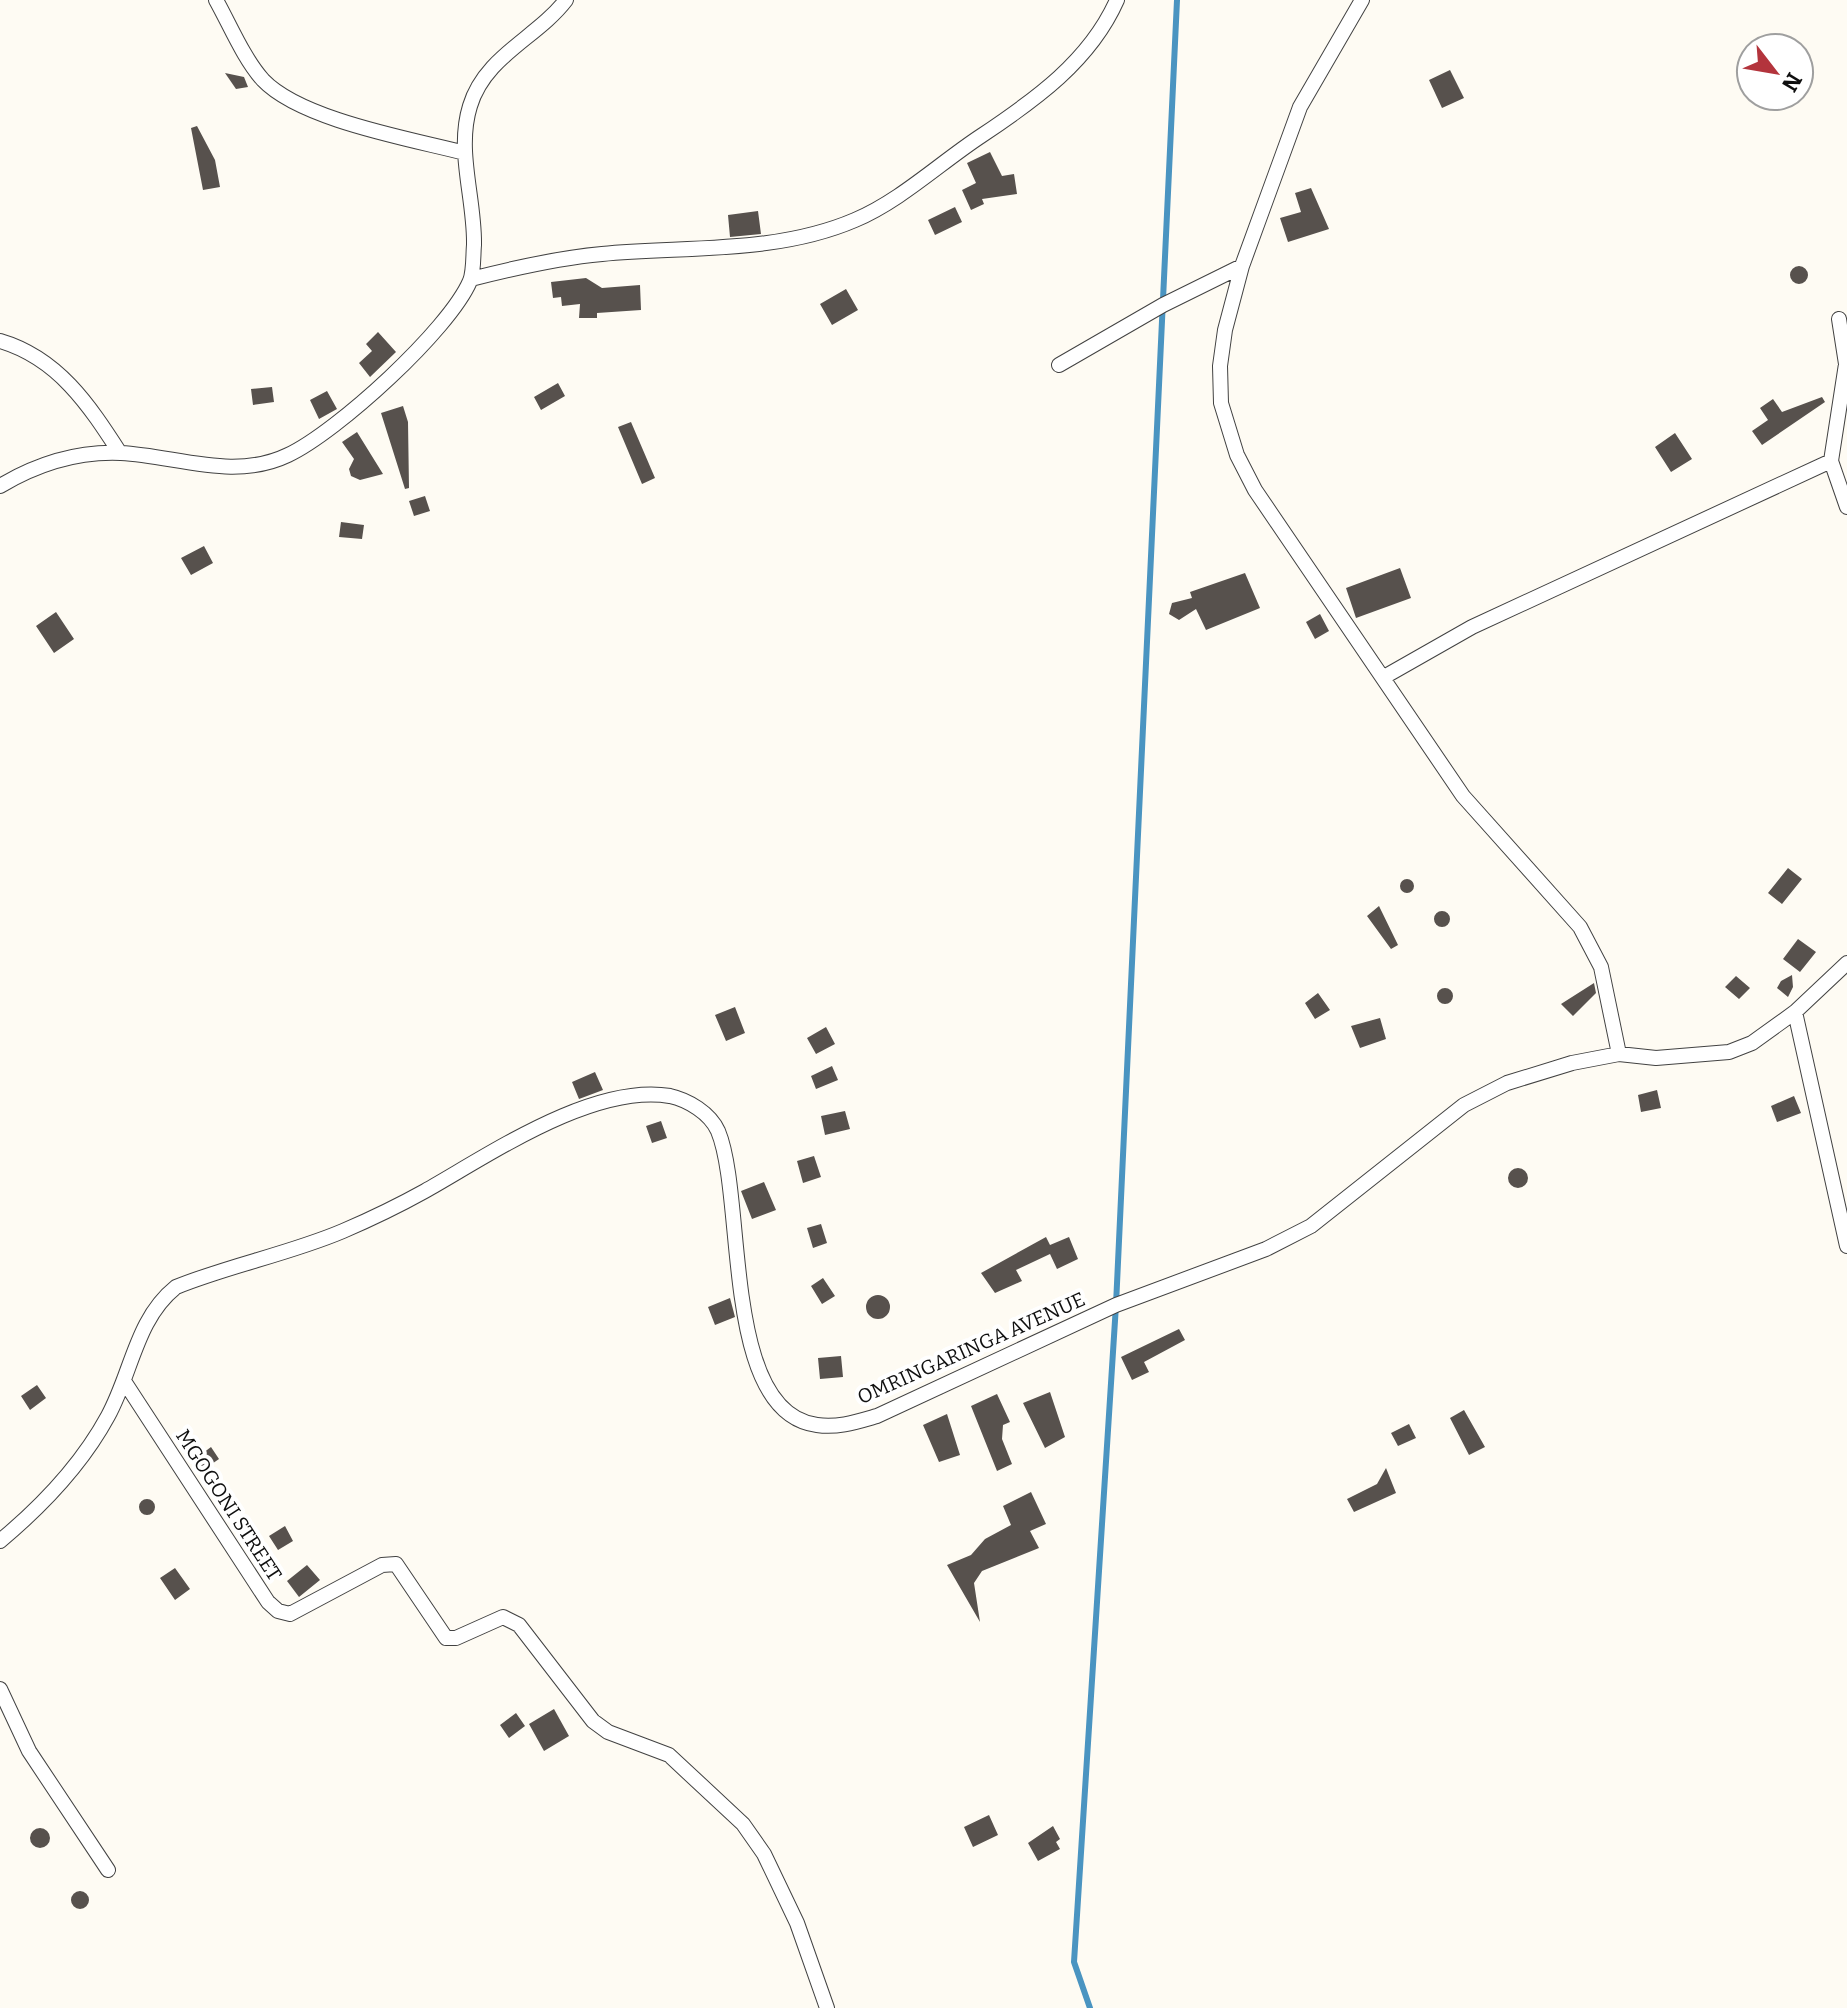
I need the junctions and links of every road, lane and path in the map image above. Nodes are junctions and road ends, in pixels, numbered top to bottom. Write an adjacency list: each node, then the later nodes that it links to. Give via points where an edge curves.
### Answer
1 (216, 0): 5 (street, via 262,78 278,92 343,120)
2 (566, 0): 5 (street, via 517,42 476,90)
3 (1117, 0): 7 (street, via 1107,23 1062,76 858,219 775,241 577,257)
4 (1362, 0): 6 (street, via 1300,107)
5 (465, 153): 7 (street, via 474,242)
6 (1242, 266): 10 (street); 15 (street, via 1220,366 1221,403 1237,455 1255,490)
7 (471, 279): 11 (street, via 450,313 373,391 314,441 286,456 236,469)
8 (1839, 319): 12 (street, via 1846,364)
9 (0, 341): 11 (street, via 39,358 66,379)
10 (1059, 365)
11 (120, 453): 13 (street, via 55,460)
12 (1831, 461): 14 (street); 15 (street, via 1472,627)
13 (0, 486)
14 (1847, 507)
15 (1384, 677): 18 (street, via 1463,796 1580,927 1601,967)
16 (1847, 963): 17 (street, OMRINGARINGA AVENUE)
17 (1795, 1012): 18 (street, OMRINGARINGA AVENUE, via 1752,1043 1729,1052 1656,1058); 19 (street)
18 (1619, 1054): 20 (street, OMRINGARINGA AVENUE, via 1507,1083 1464,1105 1311,1226 1266,1249 1116,1305 877,1416 840,1426 813,1425 794,1414 777,1403 759,1374 718,1131 699,1110 669,1096 634,1096 529,1130 391,1210 176,1287 148,1319)
19 (1847, 1246)
20 (124, 1381): 21 (street, OMRINGARINGA AVENUE, via 85,1452); 24 (street, MGOGONI STREET, via 278,1611 290,1614 382,1565 396,1564 446,1638 503,1617 511,1619 593,1721 684,1766 743,1824 764,1854 797,1923)
21 (0, 1541)
22 (0, 1689): 23 (street, via 29,1751)
23 (108, 1870)
24 (827, 2008)

